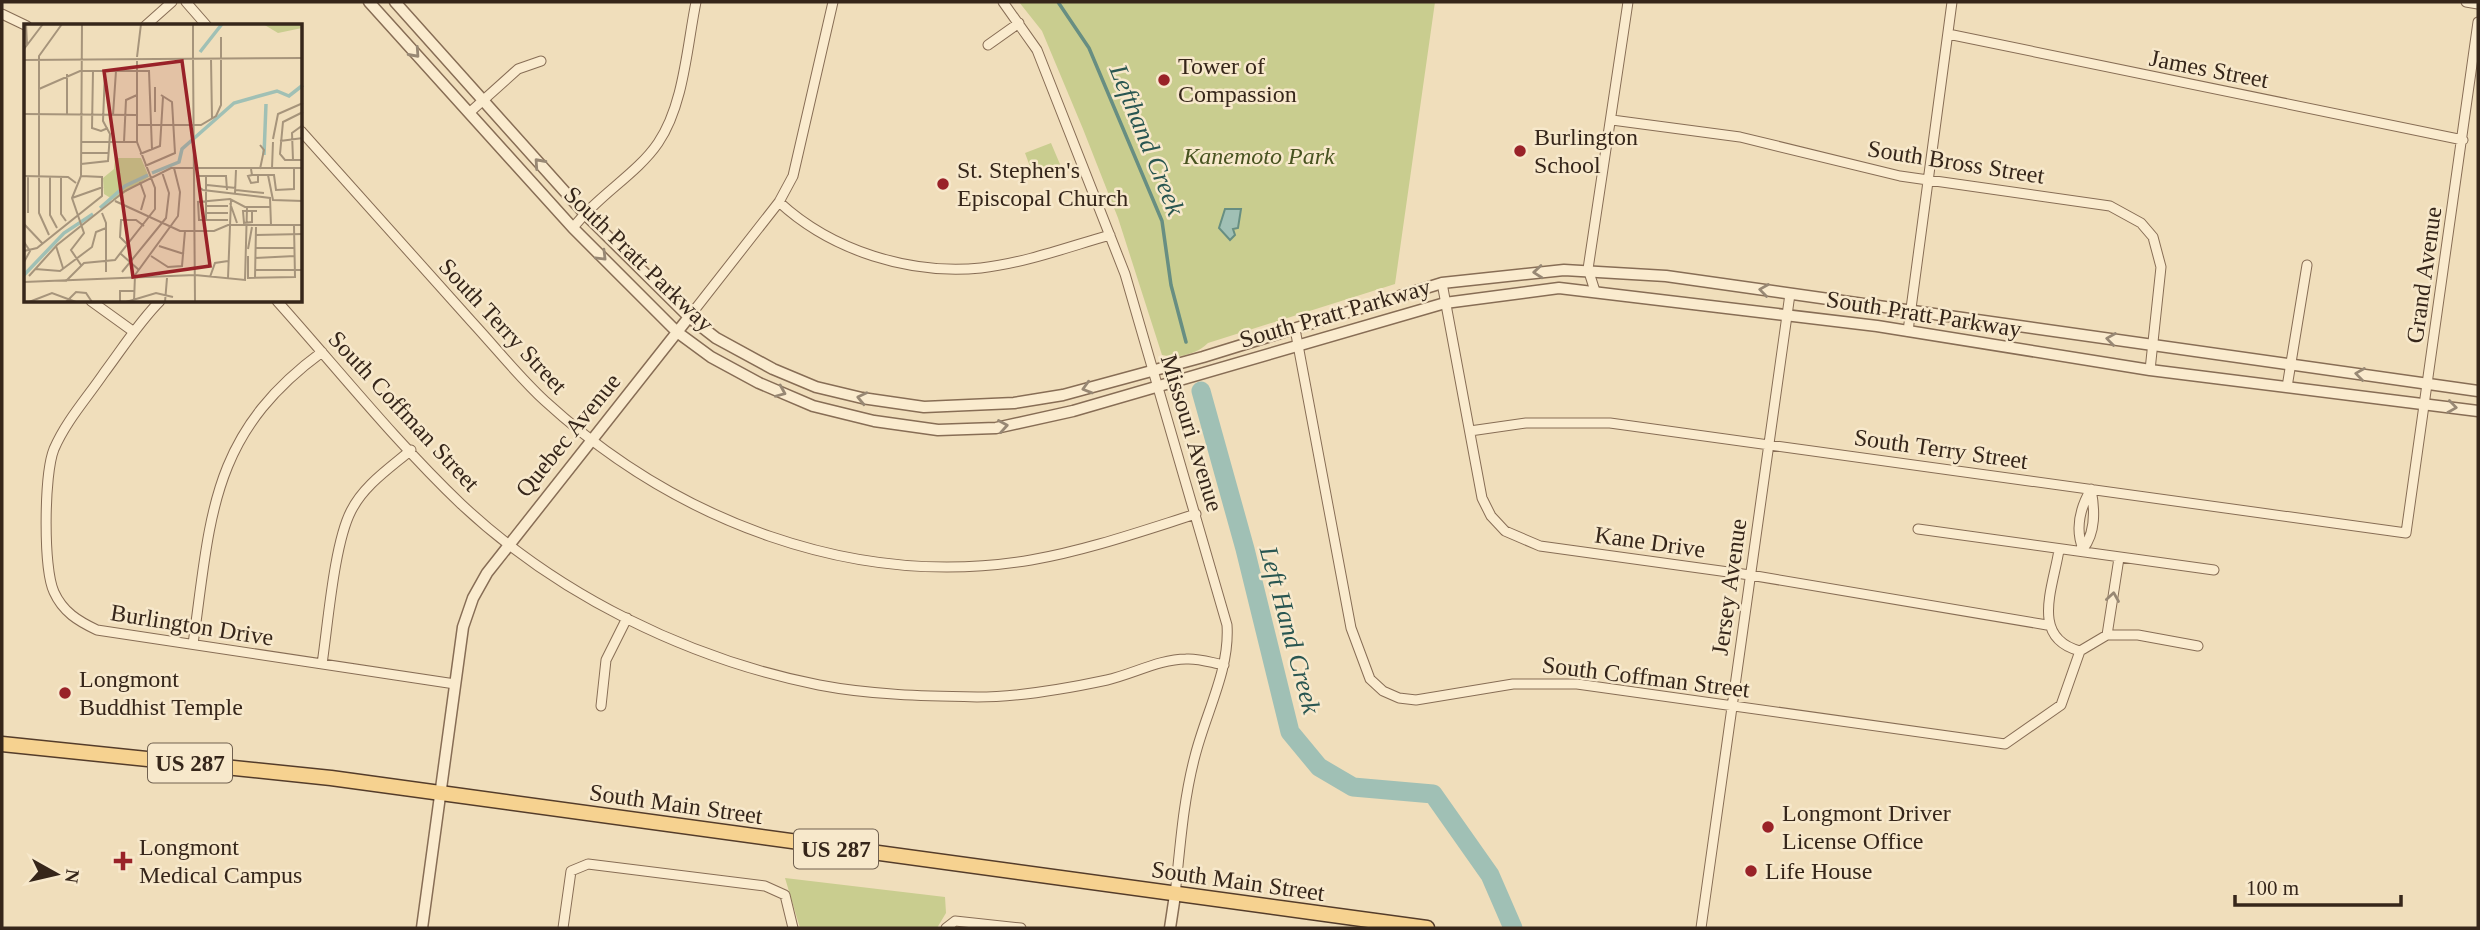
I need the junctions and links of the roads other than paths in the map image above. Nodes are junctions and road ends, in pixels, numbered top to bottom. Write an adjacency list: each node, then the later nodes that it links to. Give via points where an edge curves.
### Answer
1 (172, 2): 15 (street)
2 (186, 2): 16 (street)
3 (395, 2): 21 (street, South Pratt Parkway)
4 (696, 2): 28 (street, via 669,124 657,145)
5 (833, 2): 27 (street, Quebec Avenue, via 801,150)
6 (1003, 2): 14 (street, Missouri Avenue)
7 (1628, 2): 23 (street)
8 (1952, 2): 18 (street)
9 (2466, 2): 11 (street)
10 (376, 4): 22 (street, South Pratt Parkway, one-way to 22)
11 (2478, 4)
12 (2, 14): 17 (street)
13 (2478, 22): 25 (street, Grand Avenue)
14 (1018, 23): 19 (street); 30 (street, Missouri Avenue, via 1037,50)
15 (147, 24)
16 (205, 24)
17 (24, 25)
18 (1948, 34): 25 (street, James Street); 26 (street)
19 (988, 45)
20 (541, 61): 21 (street, via 518,69)
21 (483, 100): 22 (street); 28 (street, South Pratt Parkway, one-way to 21)
22 (469, 113): 29 (street, South Pratt Parkway)
23 (1612, 120): 26 (street, South Bross Street, via 1740,136); 32 (street)
24 (303, 133): 60 (street, South Terry Street, via 543,400)
25 (2463, 140): 53 (street, Grand Avenue)
26 (1928, 181): 40 (street); 47 (street, South Bross Street, via 2099,204 2130,214 2153,237 2161,267)
27 (779, 202): 30 (street, via 812,228 843,244 910,265 946,269 1027,260); 42 (street, Quebec Avenue)
28 (584, 213): 29 (street); 42 (street, South Pratt Parkway)
29 (573, 228): 46 (street, South Pratt Parkway, one-way to 46)
30 (1111, 235): 51 (street, Missouri Avenue)
31 (2307, 265): 50 (street)
32 (1588, 269): 33 (street, South Pratt Parkway, one-way to 33); 34 (street); 35 (street, South Pratt Parkway, one-way to 32)
33 (1442, 283): 39 (street, Kane Drive); 43 (street, South Pratt Parkway)
34 (1595, 291): 39 (street, South Pratt Parkway, via 1559,288); 41 (street, South Pratt Parkway)
35 (1790, 294): 40 (street, South Pratt Parkway); 41 (street, Jersey Avenue)
36 (94, 303): 45 (street)
37 (158, 303): 45 (street, Burlington Drive)
38 (279, 303): 49 (street, South Coffman Street)
39 (1445, 303): 48 (street, South Pratt Parkway); 59 (street, Kane Drive)
40 (1911, 310): 44 (street); 47 (street, South Pratt Parkway, one-way to 40)
41 (1787, 315): 44 (street, South Pratt Parkway); 61 (street, Jersey Avenue)
42 (689, 317): 46 (street, Quebec Avenue); 51 (street, South Pratt Parkway, one-way to 42, via 1063,395 1014,403 890,404 816,387 773,369 716,338)
43 (1295, 329): 48 (street, South Coffman Street); 51 (street, South Pratt Parkway)
44 (1908, 331): 52 (street, South Pratt Parkway)
45 (134, 332): 76 (street, Burlington Drive, via 65,426 54,451 48,492 49,577 63,607 97,630)
46 (677, 332): 54 (street, South Pratt Parkway, one-way to 54, via 711,357 813,406 904,427 996,428); 60 (street, Quebec Avenue)
47 (2151, 345): 50 (street, South Pratt Parkway); 52 (street, South Bross Street)
48 (1298, 347): 54 (street, South Pratt Parkway); 82 (street, South Coffman Street, via 1351,628 1365,671 1383,691 1416,700 1540,681)
49 (323, 352): 62 (street, South Coffman Street); 76 (street, via 285,384 237,443 213,508)
50 (2290, 364): 53 (street, South Pratt Parkway, one-way to 50); 55 (street)
51 (1152, 369): 54 (street, Missouri Avenue)
52 (2150, 370): 55 (street, South Pratt Parkway)
53 (2428, 384): 56 (street, South Pratt Parkway); 57 (street, Grand Avenue)
54 (1157, 386): 64 (street, Missouri Avenue)
55 (2287, 387): 57 (street, South Pratt Parkway)
56 (2478, 391)
57 (2425, 404): 58 (street, South Pratt Parkway, one-way to 58); 66 (street, Grand Avenue)
58 (2478, 411)
59 (1470, 431): 61 (street, South Terry Street, via 1579,422); 72 (street, Kane Drive, via 1482,498 1491,516 1516,537 1540,546)
60 (592, 440): 64 (street, South Terry Street, via 647,480 746,529 835,554 887,562 960,565 1030,560 1087,548); 67 (street, Quebec Avenue)
61 (1769, 444): 63 (street, South Terry Street); 72 (street, Jersey Avenue)
62 (411, 450): 67 (street, South Coffman Street, via 462,505); 79 (street, via 363,492 351,511 343,532)
63 (2091, 489): 66 (street, South Terry Street); 69 (street, via 2078,537)
64 (1196, 514): 80 (street, Missouri Avenue, via 1227,625)
65 (1917, 529): 68 (street)
66 (2406, 533)
67 (508, 544): 73 (street, South Coffman Street); 81 (street, Quebec Avenue, via 472,598)
68 (2059, 550): 69 (street); 74 (street)
69 (2083, 550): 70 (street)
70 (2119, 558): 71 (street); 75 (street, one-way to 70)
71 (2214, 570)
72 (1750, 575): 74 (street, Kane Drive); 82 (street, Jersey Avenue)
73 (627, 618): 80 (street, South Coffman Street, via 704,652 769,673 869,692 982,696 1042,692 1109,680 1177,659); 83 (street, via 606,660)
74 (2048, 625): 78 (street, via 2054,638)
75 (2107, 635): 77 (street, via 2138,635); 78 (street)
76 (193, 644): 79 (street, Burlington Drive)
77 (2199, 646)
78 (2080, 651): 82 (street, South Coffman Street, via 2061,705 2006,744)
79 (322, 664): 81 (street, Burlington Drive)
80 (1224, 665): 86 (street, Missouri Avenue, via 1195,755)
81 (455, 684): 85 (street, Quebec Avenue)
82 (1731, 705): 94 (street, Jersey Avenue)
83 (601, 706)
84 (2, 744): 85 (main road, South Main Street / US 287, via 331,778)
85 (438, 795): 86 (main road, South Main Street / US 287); 87 (street, Quebec Avenue)
86 (1175, 895): 92 (street); 93 (main road, South Main Street / US 287)
87 (422, 928)
88 (563, 928): 89 (street, via 571,871 588,864 765,886 785,895)
89 (793, 928)
90 (946, 928): 91 (street, via 955,921)
91 (1021, 928)
92 (1170, 928)
93 (1427, 928)
94 (1701, 928)

